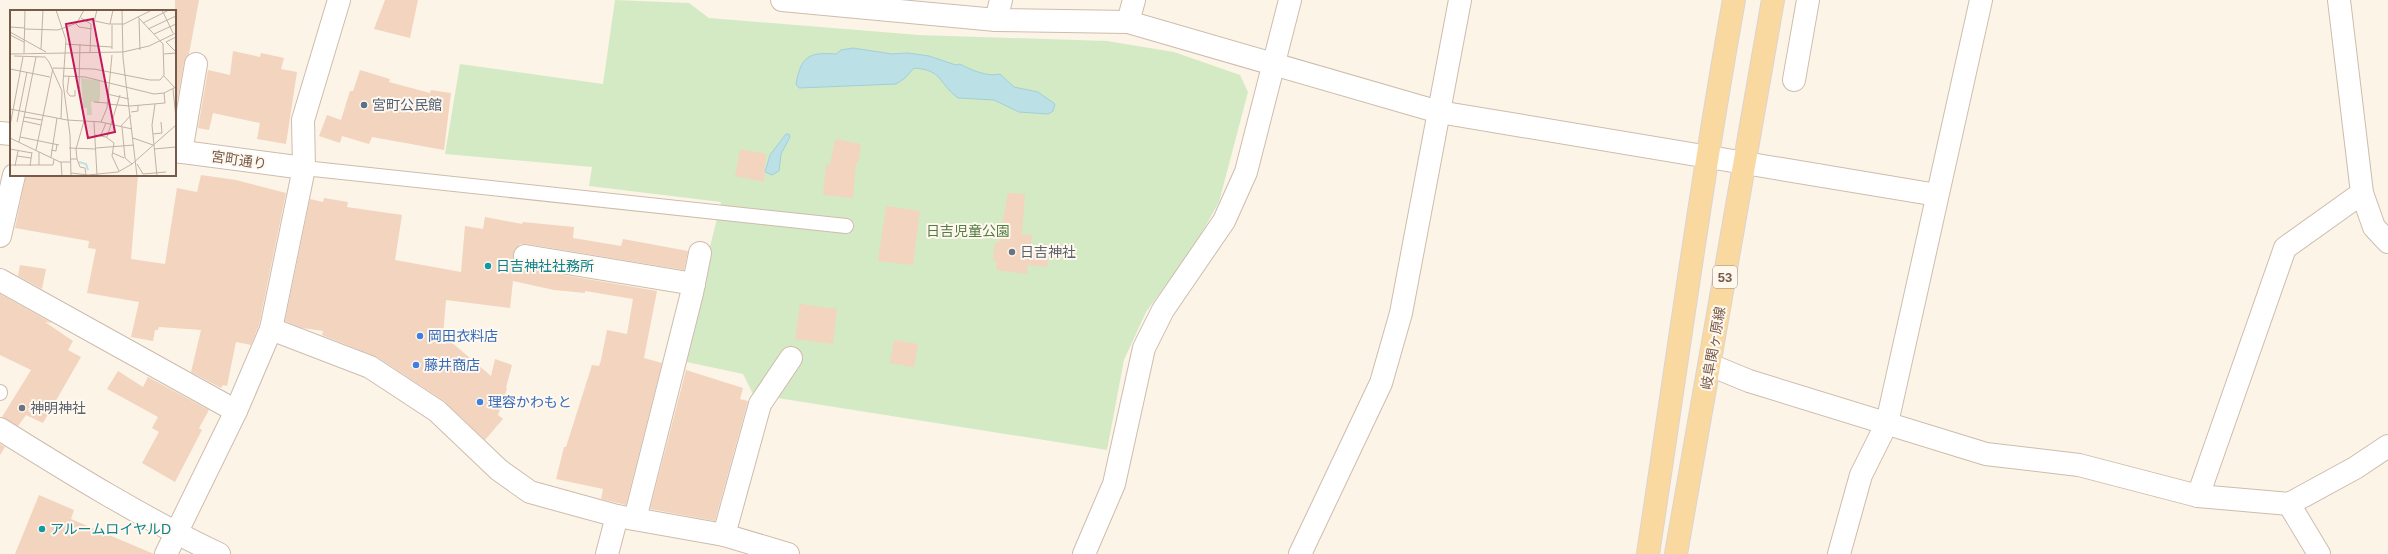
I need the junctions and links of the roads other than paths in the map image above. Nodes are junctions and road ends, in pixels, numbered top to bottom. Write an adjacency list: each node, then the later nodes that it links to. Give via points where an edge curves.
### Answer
1 (339, 0): 22 (street, via 303,120)
2 (782, 0): 11 (street)
3 (1134, 0): 12 (street)
4 (1290, 0): 14 (street)
5 (1460, 0): 16 (street)
6 (1734, 0): 20 (main road)
7 (1773, 0): 21 (main road, 岐阜関ヶ原線 / 53)
8 (1808, 0): 15 (street)
9 (1981, 0): 25 (street)
10 (2339, 0): 24 (street)
11 (998, 10): 12 (street)
12 (1128, 22): 14 (street)
13 (196, 64): 19 (street)
14 (1275, 65): 16 (street); 49 (street, via 1246,172 1224,221 1163,310 1144,348 1114,484)
15 (1794, 80)
16 (1439, 112): 20 (street); 50 (street, via 1401,313 1381,384)
17 (0, 133): 18 (street)
18 (10, 134)
19 (178, 152): 22 (street, 宮町通り)
20 (1706, 156): 21 (street); 51 (main road)
21 (1744, 163): 25 (street); 35 (main road, 岐阜関ヶ原線 / 53)
22 (304, 168): 26 (lane); 33 (street)
23 (14, 176): 27 (street)
24 (2362, 193): 28 (street, via 2374,227); 40 (street, via 2285,248)
25 (1937, 195): 37 (street)
26 (846, 226)
27 (0, 236)
28 (2388, 242)
29 (700, 253): 32 (street)
30 (525, 256): 32 (street)
31 (0, 280): 36 (street)
32 (694, 284): 42 (street)
33 (271, 329): 36 (street); 42 (street, via 370,367 437,411 499,470 530,492)
34 (791, 358): 44 (street, via 760,404)
35 (1710, 365): 37 (street, via 1749,381); 52 (main road, 岐阜関ヶ原線 / 53)
36 (236, 411): 43 (street)
37 (1887, 423): 40 (street, via 1986,454 2079,465); 53 (street, via 1861,475)
38 (0, 429): 43 (street, via 100,491)
39 (2388, 446): 41 (street, via 2355,468)
40 (2198, 496): 41 (street)
41 (2288, 504): 54 (street)
42 (626, 517): 44 (street); 47 (street)
43 (175, 533): 45 (street); 46 (street)
44 (724, 535): 48 (street)
45 (166, 554)
46 (219, 554)
47 (607, 554)
48 (788, 554)
49 (1084, 554)
50 (1300, 554)
51 (1648, 554)
52 (1676, 554)
53 (1840, 554)
54 (2319, 554)

